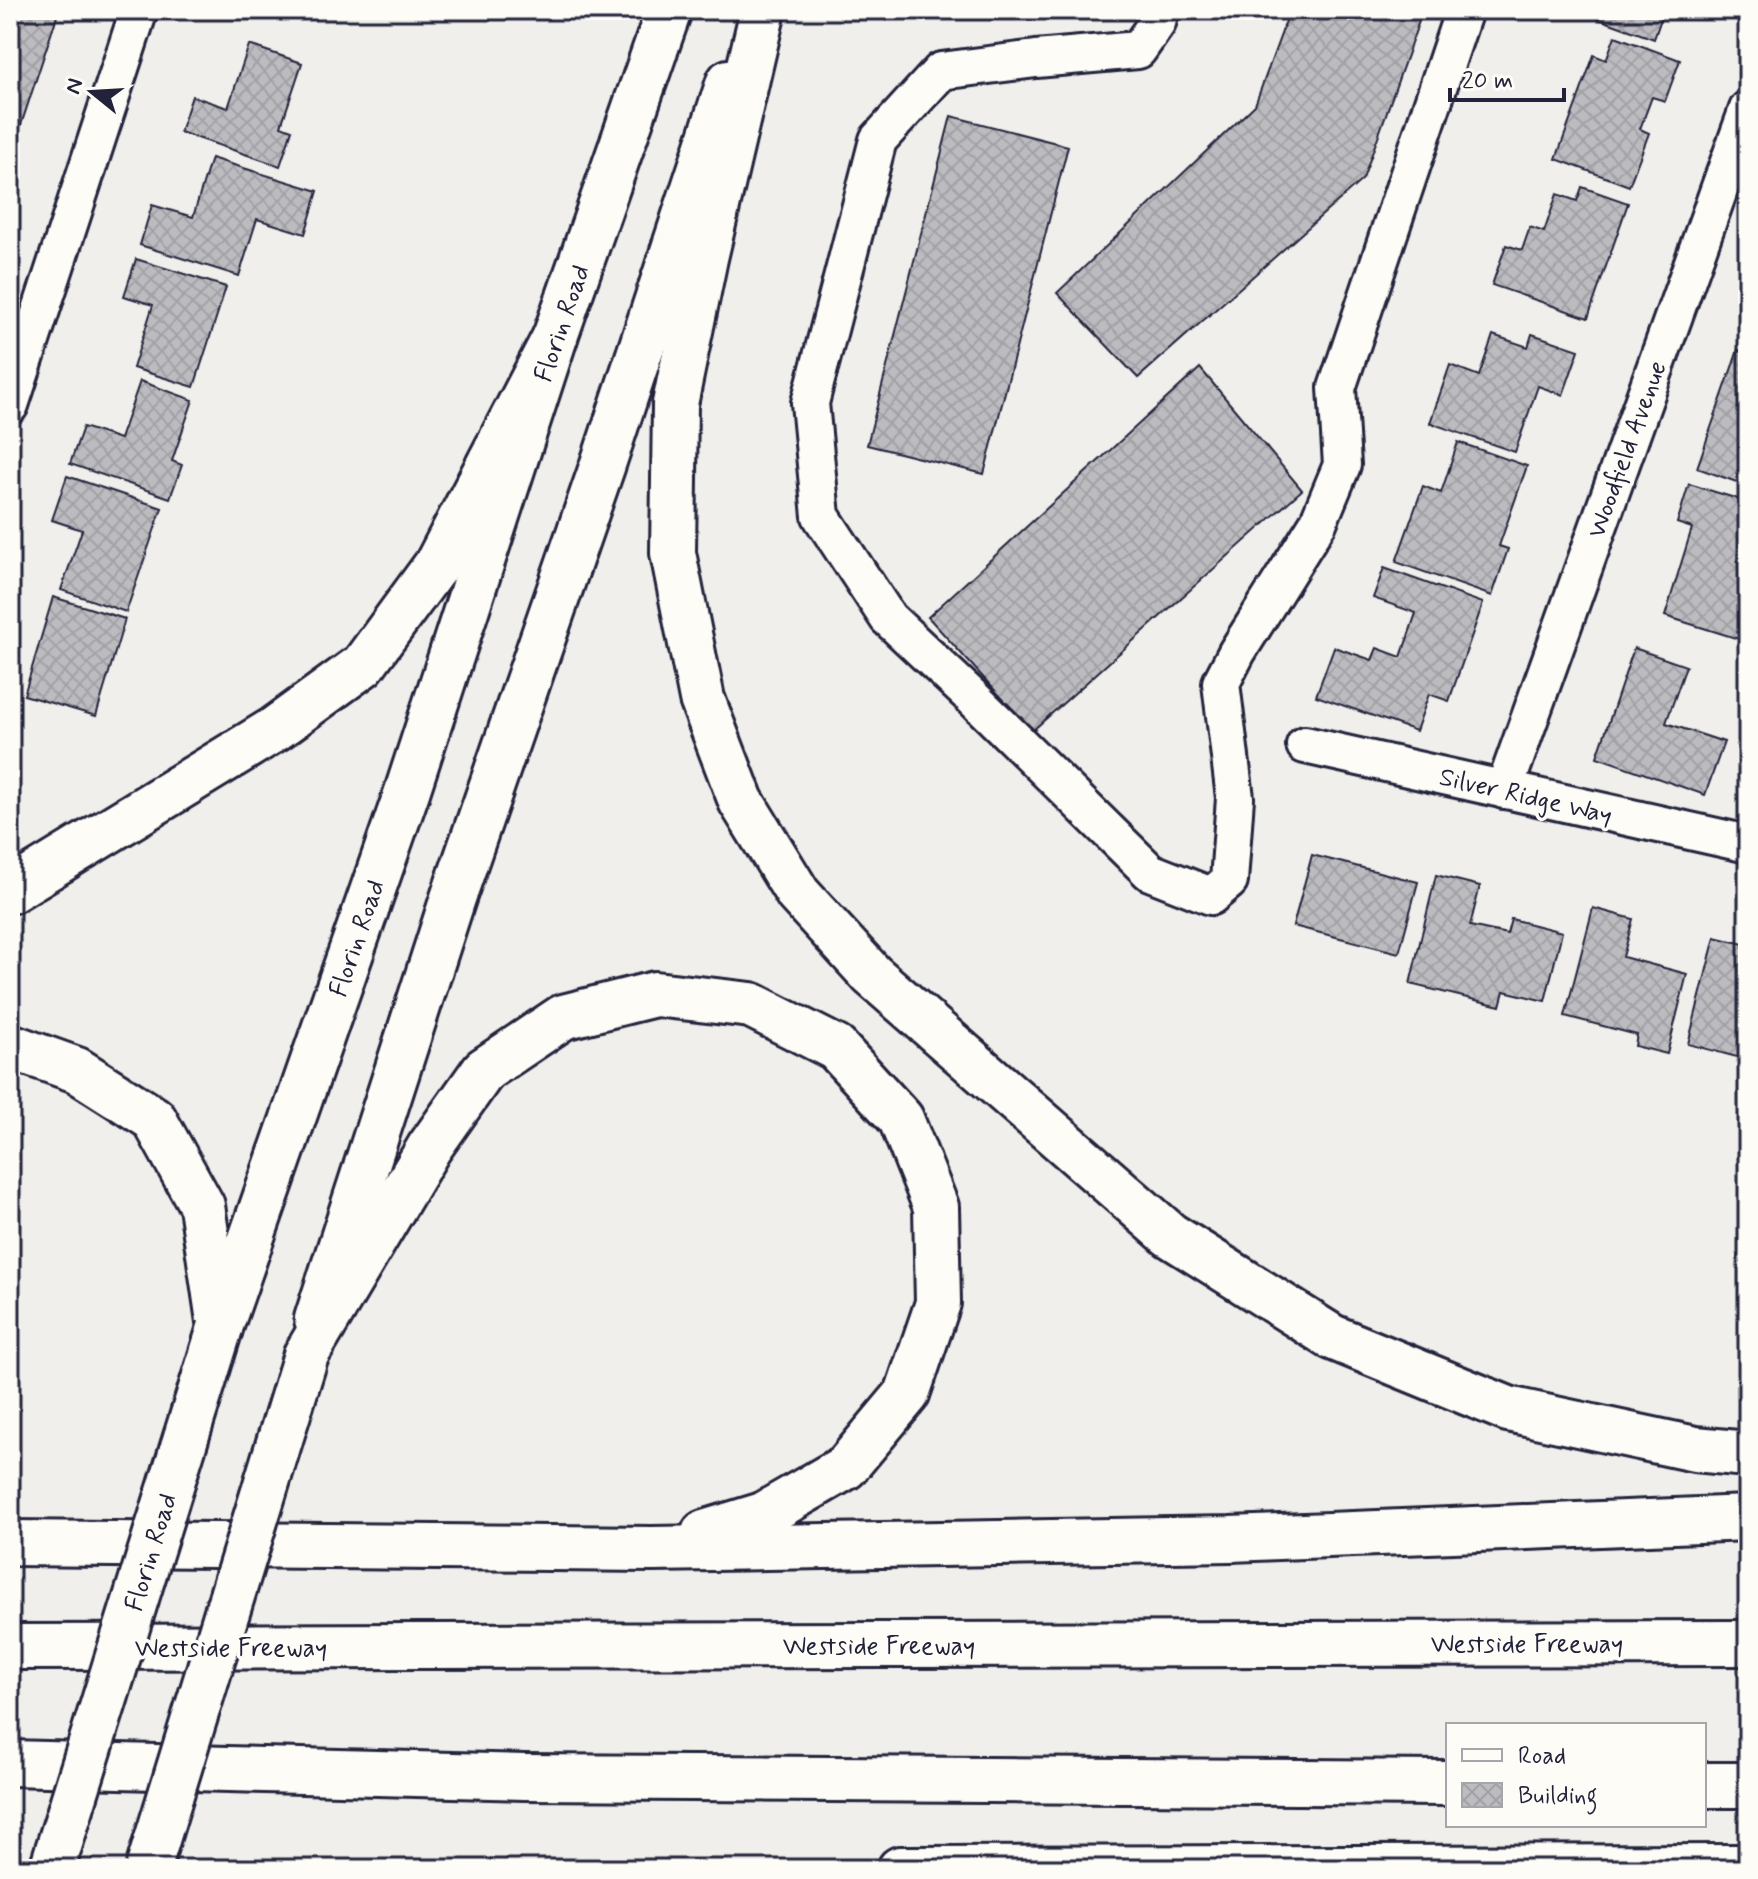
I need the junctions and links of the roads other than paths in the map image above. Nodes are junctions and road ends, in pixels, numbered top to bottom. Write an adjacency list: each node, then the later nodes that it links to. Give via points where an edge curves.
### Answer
1 (139, 10): 9 (street)
2 (669, 10): 8 (main road, Florin Road)
3 (753, 10): 16 (main road, via 453,898)
4 (763, 10): 17 (main road, via 675,404 673,553 702,699 741,801 798,894 872,975 1170,1235 1332,1337 1508,1409 1695,1449)
5 (1160, 10): 6 (street, via 1138,50 941,71 878,140 810,403 821,516 888,618 1150,872 1211,896 1229,881 1235,798 1221,683 1318,523 1342,465 1337,388)
6 (1464, 10)
7 (1748, 109): 11 (street, Woodfield Avenue)
8 (555, 337): 13 (main road, via 437,564 363,665 275,729); 15 (main road, Florin Road, via 407,792)
9 (10, 405)
10 (1305, 745): 11 (street, Silver Ridge Way)
11 (1504, 790): 12 (street, Silver Ridge Way)
12 (1748, 844)
13 (10, 891)
14 (10, 1046): 15 (main road, via 77,1070 154,1119 202,1206)
15 (220, 1328): 28 (main road, Florin Road, bridge)
16 (306, 1355): 20 (main road, via 429,1148 484,1070 563,1017 655,994 724,1001 751,1005 836,1048 901,1119 936,1207 938,1303 907,1394 846,1467 763,1515); 29 (main road, bridge)
17 (1748, 1454)
18 (1748, 1518): 20 (main road, via 1230,1539)
19 (10, 1543): 20 (main road)
20 (652, 1549)
21 (1748, 1643): 22 (main road, Westside Freeway)
22 (10, 1647)
23 (10, 1763): 24 (main road, via 524,1777)
24 (1446, 1783)
25 (1706, 1785): 26 (main road)
26 (1748, 1785)
27 (1748, 1867): 30 (main road)
28 (52, 1869)
29 (148, 1869)
30 (900, 1869)

